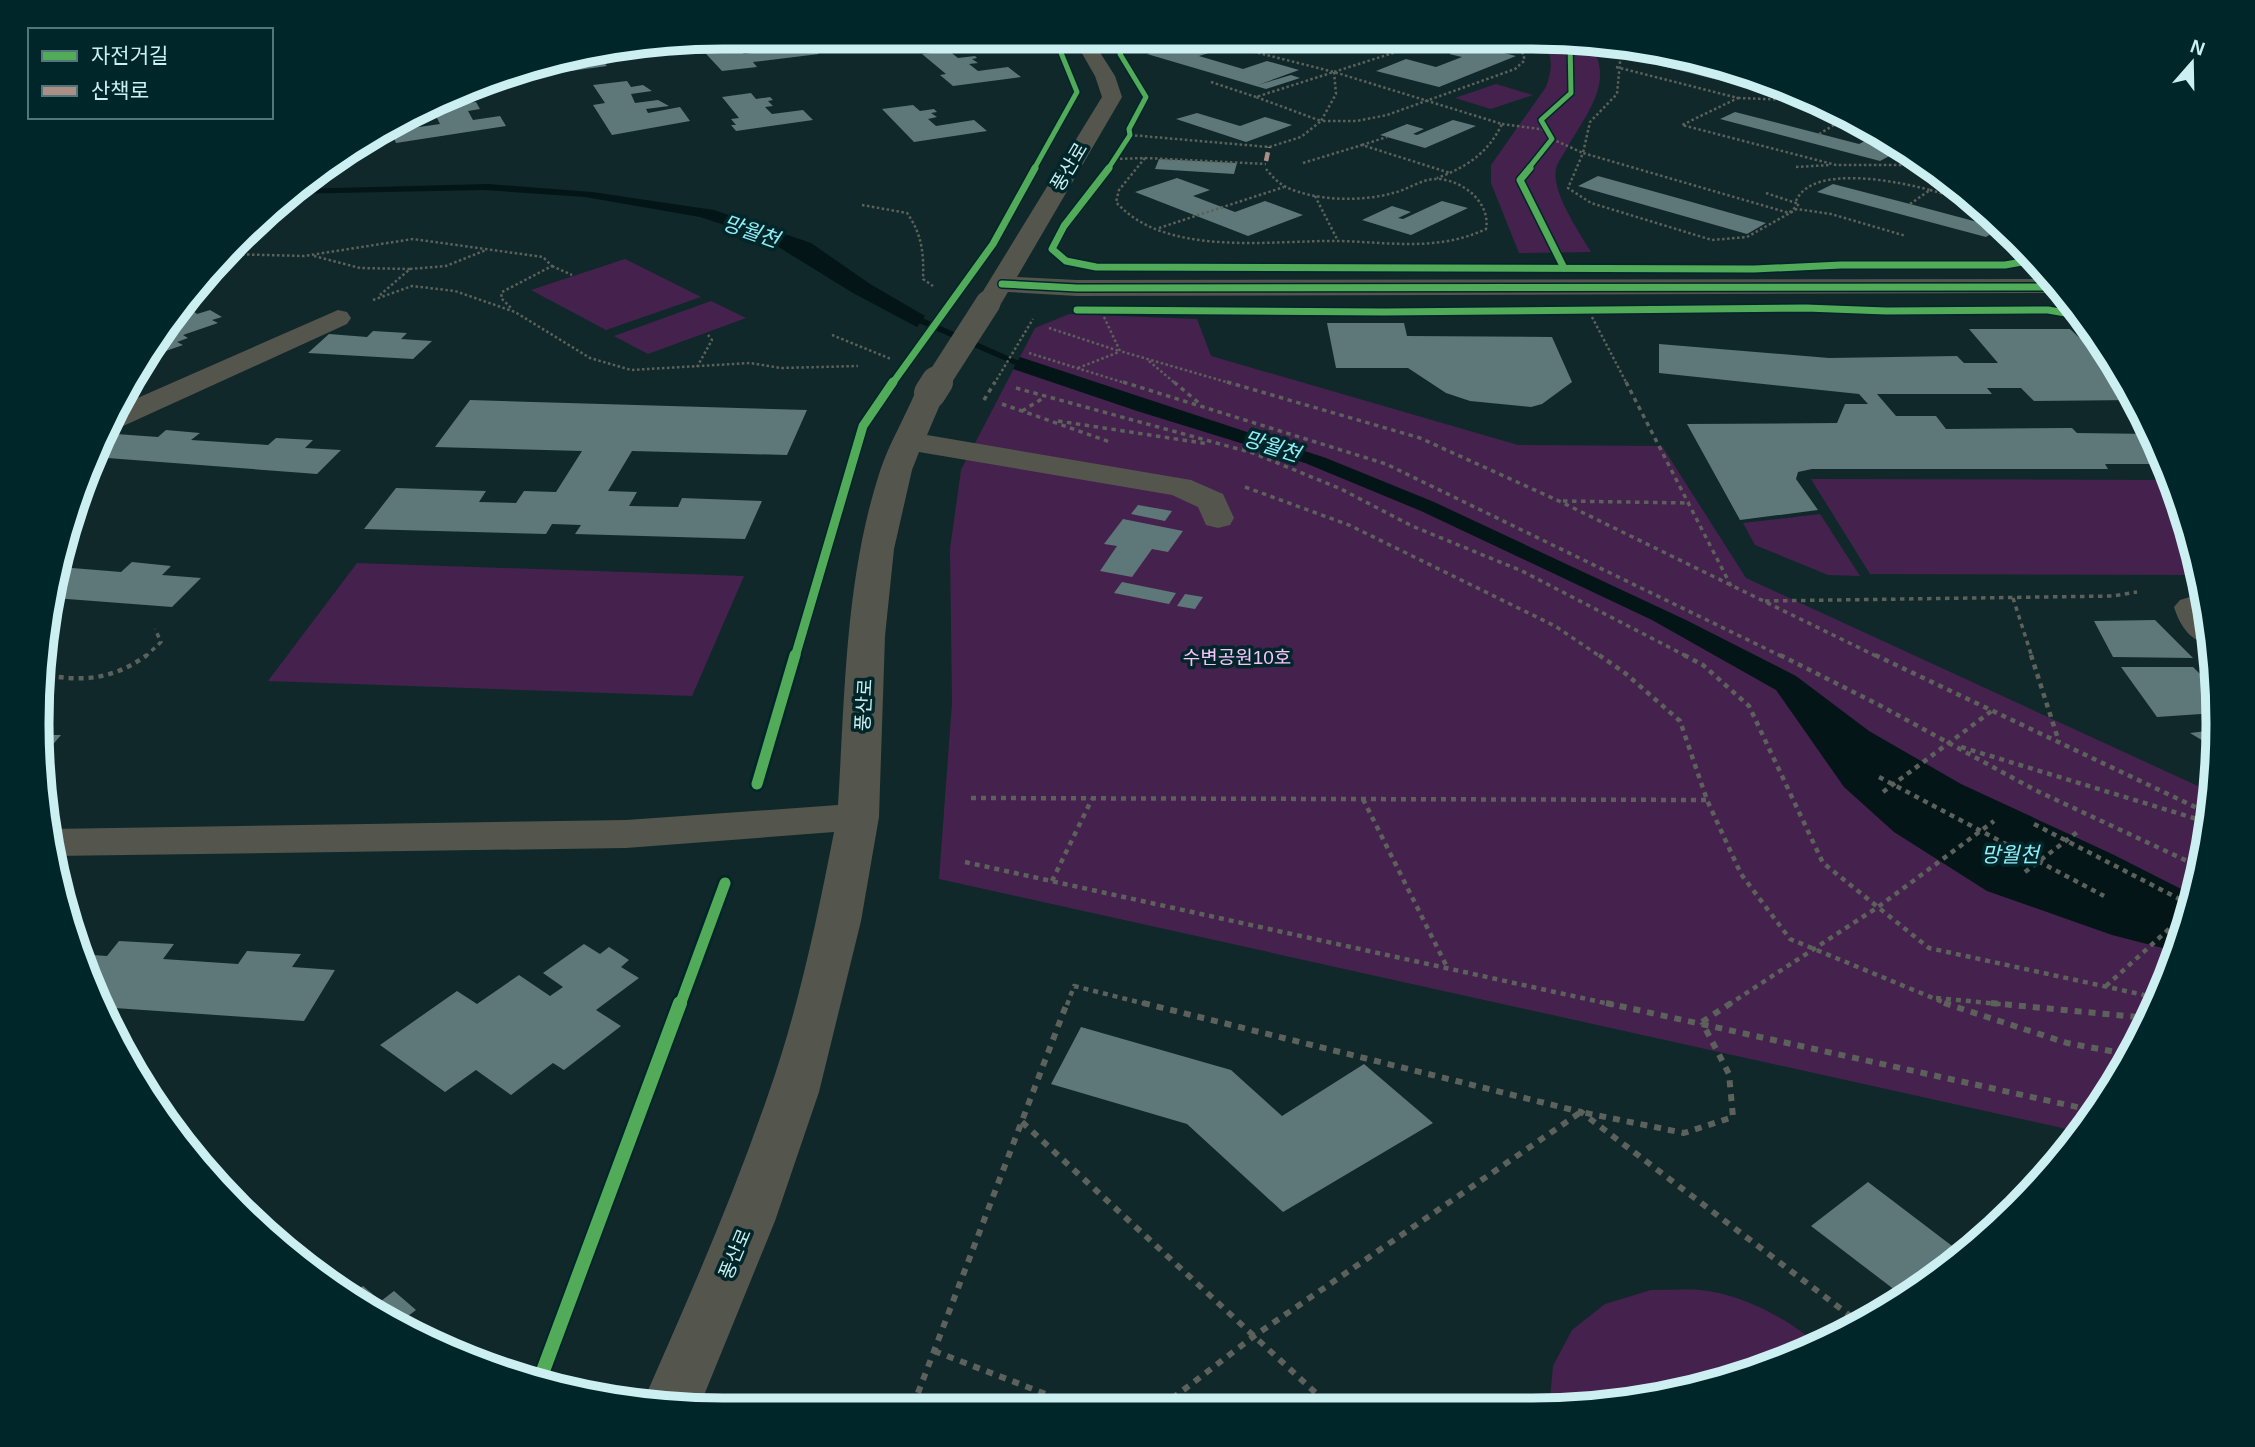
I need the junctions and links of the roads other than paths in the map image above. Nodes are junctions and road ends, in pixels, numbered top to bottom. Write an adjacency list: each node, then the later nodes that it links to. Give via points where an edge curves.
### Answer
1 (1089, 49): 3 (street, 풍산로, via 1112,97)
2 (2046, 287): 3 (street, via 1077,288)
3 (995, 294): 8 (street, 풍산로, bridge, via 930,393)
4 (338, 318): 6 (street)
5 (142, 381): 6 (street)
6 (195, 383): 7 (street)
7 (124, 416)
8 (909, 441): 9 (street, via 1180,486 1212,501); 12 (street, 풍산로, via 896,470 877,550 867,636)
9 (1218, 518)
10 (2195, 606): 11 (street)
11 (2198, 622)
12 (858, 817): 13 (street, via 626,834); 14 (street, 풍산로, via 839,921 794,1092 748,1221)
13 (60, 842)
14 (675, 1396)

